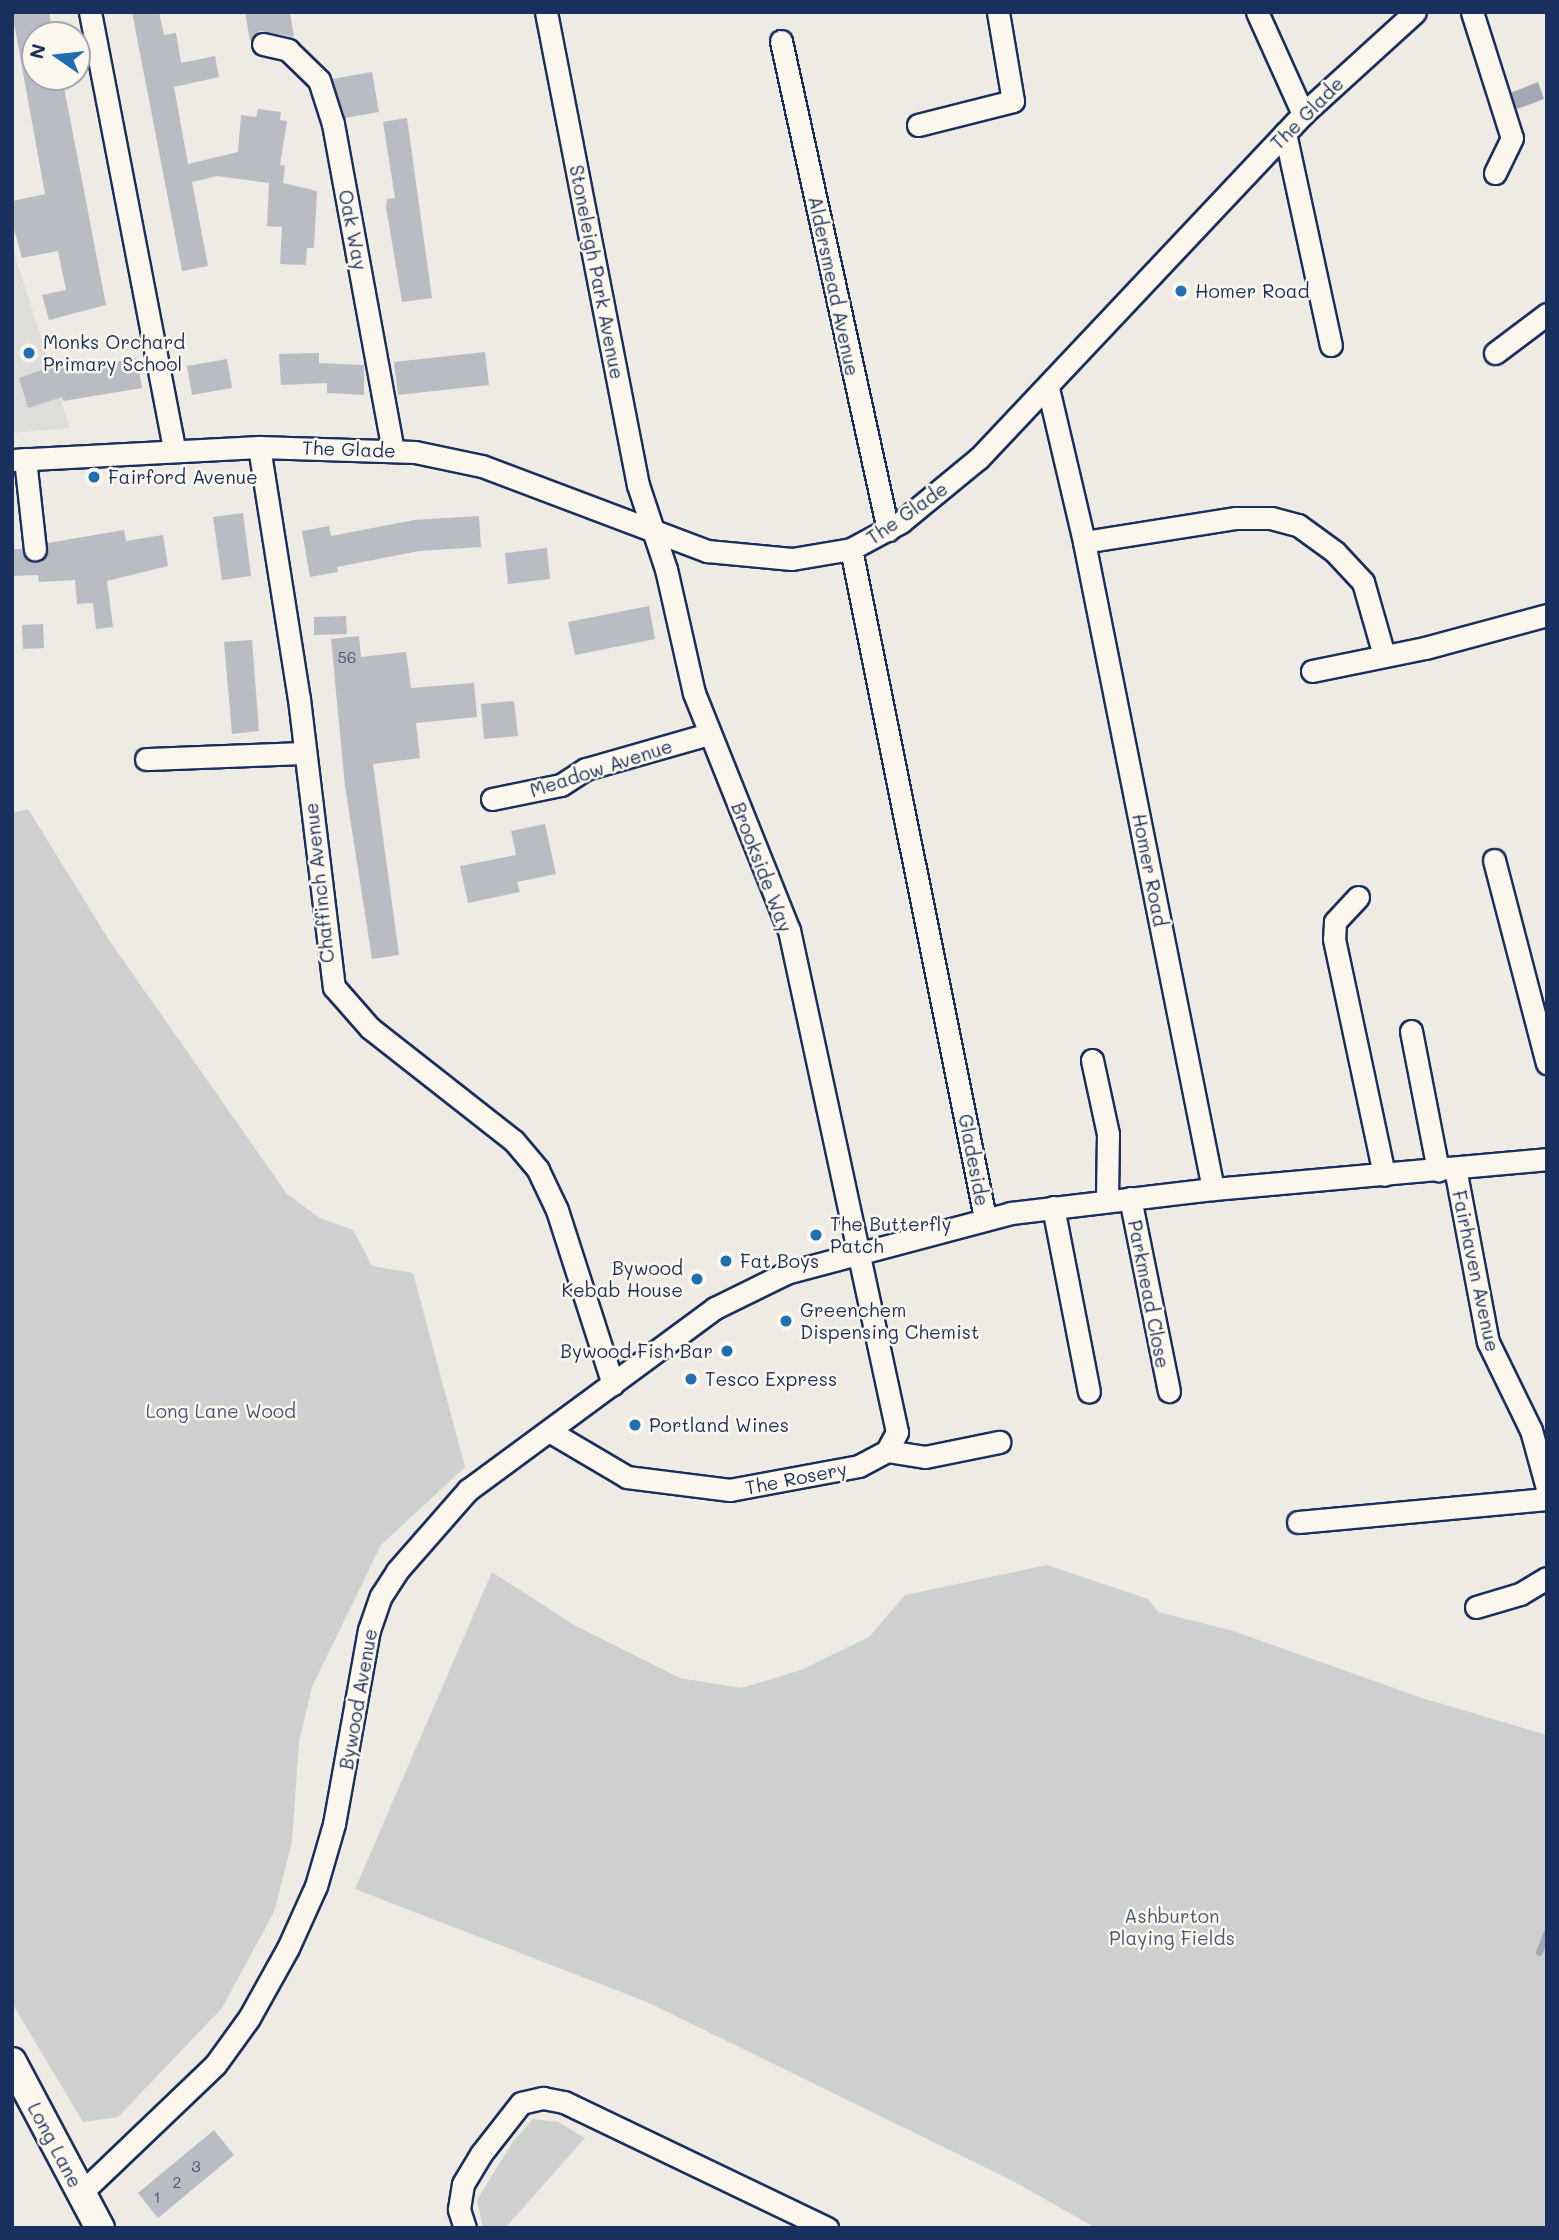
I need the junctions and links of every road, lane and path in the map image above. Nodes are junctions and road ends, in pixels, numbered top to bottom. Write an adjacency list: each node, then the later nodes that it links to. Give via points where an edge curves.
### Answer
1 (90, 12): 18 (street)
2 (547, 12): 21 (street, Stoneleigh Park Avenue, via 638,485)
3 (998, 12): 10 (street, via 1013,101)
4 (1258, 12): 9 (street)
5 (1415, 12): 9 (street, The Glade)
6 (1472, 12): 12 (street, via 1512,138)
7 (781, 41): 22 (street, Aldersmead Avenue)
8 (263, 44): 19 (street, Oak Way, via 288,50 319,80 333,124)
9 (1303, 114): 11 (street, The Glade)
10 (918, 125)
11 (1285, 133): 14 (street); 16 (street, The Glade)
12 (1495, 173)
13 (1547, 314): 15 (street)
14 (1331, 345)
15 (1494, 353)
16 (1048, 388): 22 (street, The Glade, via 954,480); 23 (street, Homer Road)
17 (259, 447): 18 (street, The Glade); 19 (street, The Glade); 30 (street, Chaffinch Avenue)
18 (174, 449): 20 (street, The Glade)
19 (393, 450): 21 (street, The Glade, via 482,466)
20 (19, 459): 24 (street)
21 (654, 530): 25 (street, The Glade, via 707,551 757,558 800,559); 29 (street, Brookside Way, via 686,669)
22 (888, 530): 25 (street, The Glade)
23 (1084, 542): 27 (street, via 1236,518 1271,518 1297,525 1335,552 1363,582); 41 (street, Homer Road)
24 (35, 549)
25 (851, 549): 45 (street, Gladeside)
26 (1547, 615): 27 (street)
27 (1384, 655): 28 (street)
28 (1312, 671)
29 (709, 734): 32 (street, Meadow Avenue, via 586,769 561,785); 46 (street, Brookside Way, via 789,930)
30 (305, 753): 31 (street); 47 (street, Chaffinch Avenue, via 334,987 370,1028 503,1132 538,1170 557,1210)
31 (146, 759)
32 (492, 799)
33 (1494, 860): 37 (street)
34 (1358, 897): 40 (street, via 1335,922 1334,939)
35 (1411, 1031): 39 (street, Fairhaven Avenue)
36 (1092, 1060): 43 (street, via 1108,1134)
37 (1547, 1063)
38 (1547, 1159): 39 (street, Gladeside)
39 (1446, 1169): 40 (street, Gladeside); 53 (street, Fairhaven Avenue, via 1488,1342 1531,1430)
40 (1384, 1175): 41 (street, Gladeside)
41 (1213, 1189): 42 (street, Gladeside)
42 (1130, 1198): 43 (street, Gladeside); 48 (street, Parkmead Close)
43 (1107, 1200): 44 (street, Gladeside)
44 (1053, 1206): 45 (street, Gladeside); 49 (street)
45 (985, 1218): 46 (street, Bywood Avenue)
46 (858, 1251): 47 (street, Bywood Avenue, via 733,1296); 52 (street, via 897,1432)
47 (613, 1384): 50 (street, Bywood Avenue)
48 (1168, 1391)
49 (1089, 1392)
50 (550, 1431): 52 (street, The Rosery, via 627,1477 730,1490 837,1473); 59 (street, Bywood Avenue, via 461,1497 385,1589 362,1659 324,1862 288,1948 250,2018 215,2065)
51 (999, 1442): 52 (street, via 925,1457)
52 (887, 1451)
53 (1547, 1488)
54 (1547, 1499): 55 (street)
55 (1298, 1522)
56 (1547, 1578): 57 (street, via 1520,1594)
57 (1476, 1607)
58 (12, 2062): 59 (main road, Long Lane)
59 (81, 2193): 60 (main road, Long Lane)
60 (100, 2228)
61 (465, 2228): 62 (street, via 459,2210 463,2185 481,2154 521,2104 542,2098 565,2102)
62 (827, 2228)

